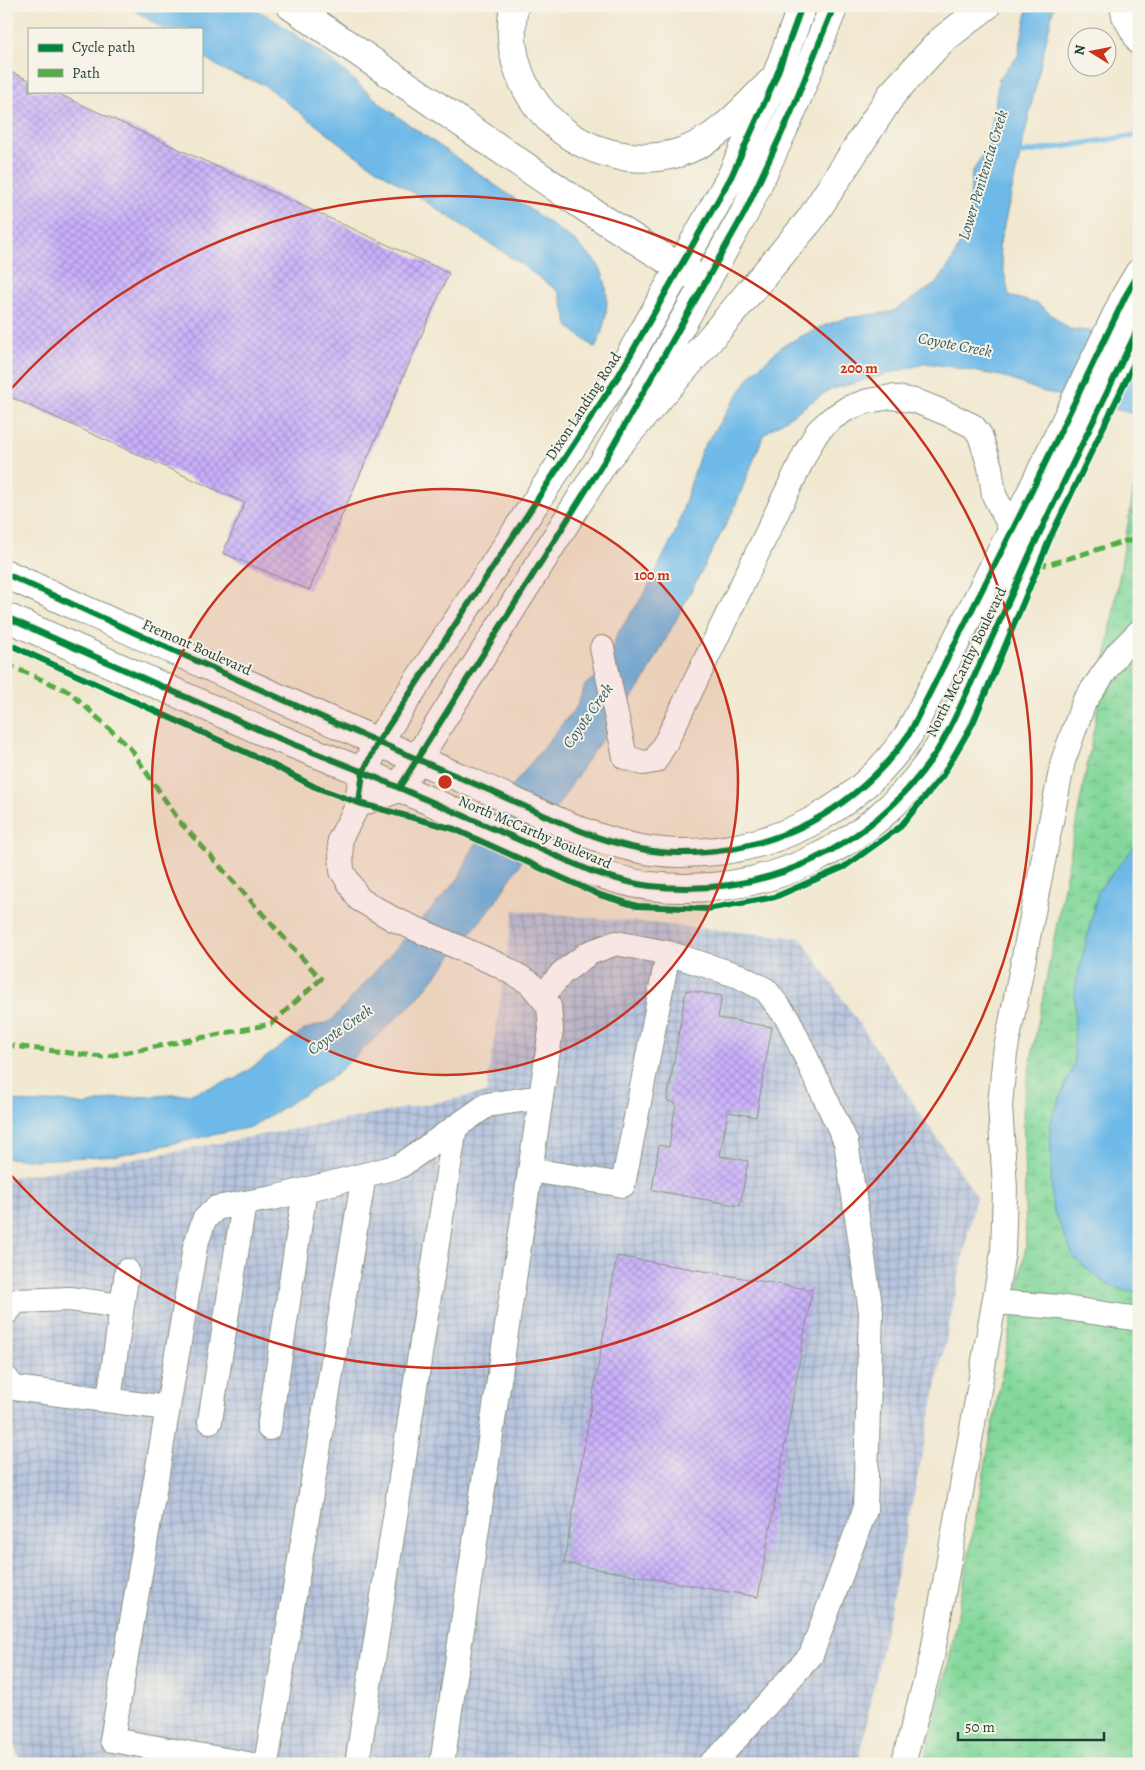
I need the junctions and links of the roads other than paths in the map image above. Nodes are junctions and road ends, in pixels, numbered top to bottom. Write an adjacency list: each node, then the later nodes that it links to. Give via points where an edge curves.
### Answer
1 (291, 6): 9 (main road, via 589,210)
2 (514, 6): 8 (main road, via 512,39 517,62 536,104 570,136 590,148 612,154 656,157 701,143 720,131)
3 (802, 6): 8 (main road, Dixon Landing Road)
4 (834, 6): 10 (main road, via 791,112 745,212)
5 (986, 6): 13 (main road, via 941,41 892,94 810,220)
6 (1122, 6): 7 (lane)
7 (1139, 43)
8 (776, 77): 9 (main road, Dixon Landing Road, via 731,177)
9 (680, 268): 10 (main road); 20 (main road, Dixon Landing Road, via 619,375)
10 (706, 282): 13 (main road)
11 (1132, 284): 14 (main road, North McCarthy Boulevard)
12 (1139, 326): 21 (main road, North McCarthy Boulevard)
13 (605, 460): 22 (main road)
14 (1012, 530): 18 (lane, via 994,495 990,467 980,435 973,426 916,402 891,397 868,401 848,408 818,431 655,761 643,763 625,757); 19 (main road, North McCarthy Boulevard)
15 (6, 574): 20 (main road, Fremont Boulevard)
16 (6, 617): 23 (main road)
17 (1139, 632): 35 (lane, via 1118,652 1084,702 1063,761 1005,1052 1000,1105 1003,1252)
18 (602, 648)
19 (909, 734): 21 (main road); 22 (main road, North McCarthy Boulevard, via 871,780 818,819 764,841 706,852 653,851 576,829)
20 (378, 742): 22 (main road, North McCarthy Boulevard); 23 (main road, Dixon Landing Road)
21 (936, 752): 24 (main road, North McCarthy Boulevard, via 894,804 835,848 774,875 740,884 708,887 648,886 618,880)
22 (418, 760): 24 (main road)
23 (363, 772): 24 (main road, North McCarthy Boulevard); 25 (main road, Dixon Landing Road)
24 (399, 788): 25 (main road)
25 (359, 803): 27 (lane, via 340,839 342,871 359,899 393,919 499,965 530,983)
26 (668, 953): 27 (lane, via 616,943 589,953 562,974); 30 (lane, via 623,1185); 48 (lane, via 739,976 766,990 788,1019 846,1142 870,1312 865,1510 811,1654)
27 (542, 997): 28 (lane, via 549,1006 551,1030)
28 (542, 1097): 29 (lane, via 486,1105); 30 (lane)
29 (455, 1127): 31 (lane, via 400,1166); 46 (lane)
30 (530, 1170): 47 (lane)
31 (364, 1175): 32 (lane); 45 (lane)
32 (305, 1190): 33 (lane); 43 (lane)
33 (244, 1203): 41 (lane, via 216,1208 204,1220 195,1247); 42 (lane)
34 (127, 1271): 36 (lane)
35 (994, 1302): 38 (lane, via 1059,1307); 49 (lane, via 932,1658)
36 (122, 1306): 37 (lane, via 70,1299 17,1301); 40 (lane)
37 (6, 1313)
38 (1139, 1320)
39 (6, 1378): 40 (lane, via 14,1388)
40 (108, 1400): 41 (lane)
41 (168, 1408): 44 (lane, via 112,1740)
42 (210, 1421)
43 (269, 1428)
44 (233, 1762)
45 (266, 1764)
46 (357, 1764)
47 (442, 1764)
48 (710, 1764)
49 (903, 1764)

